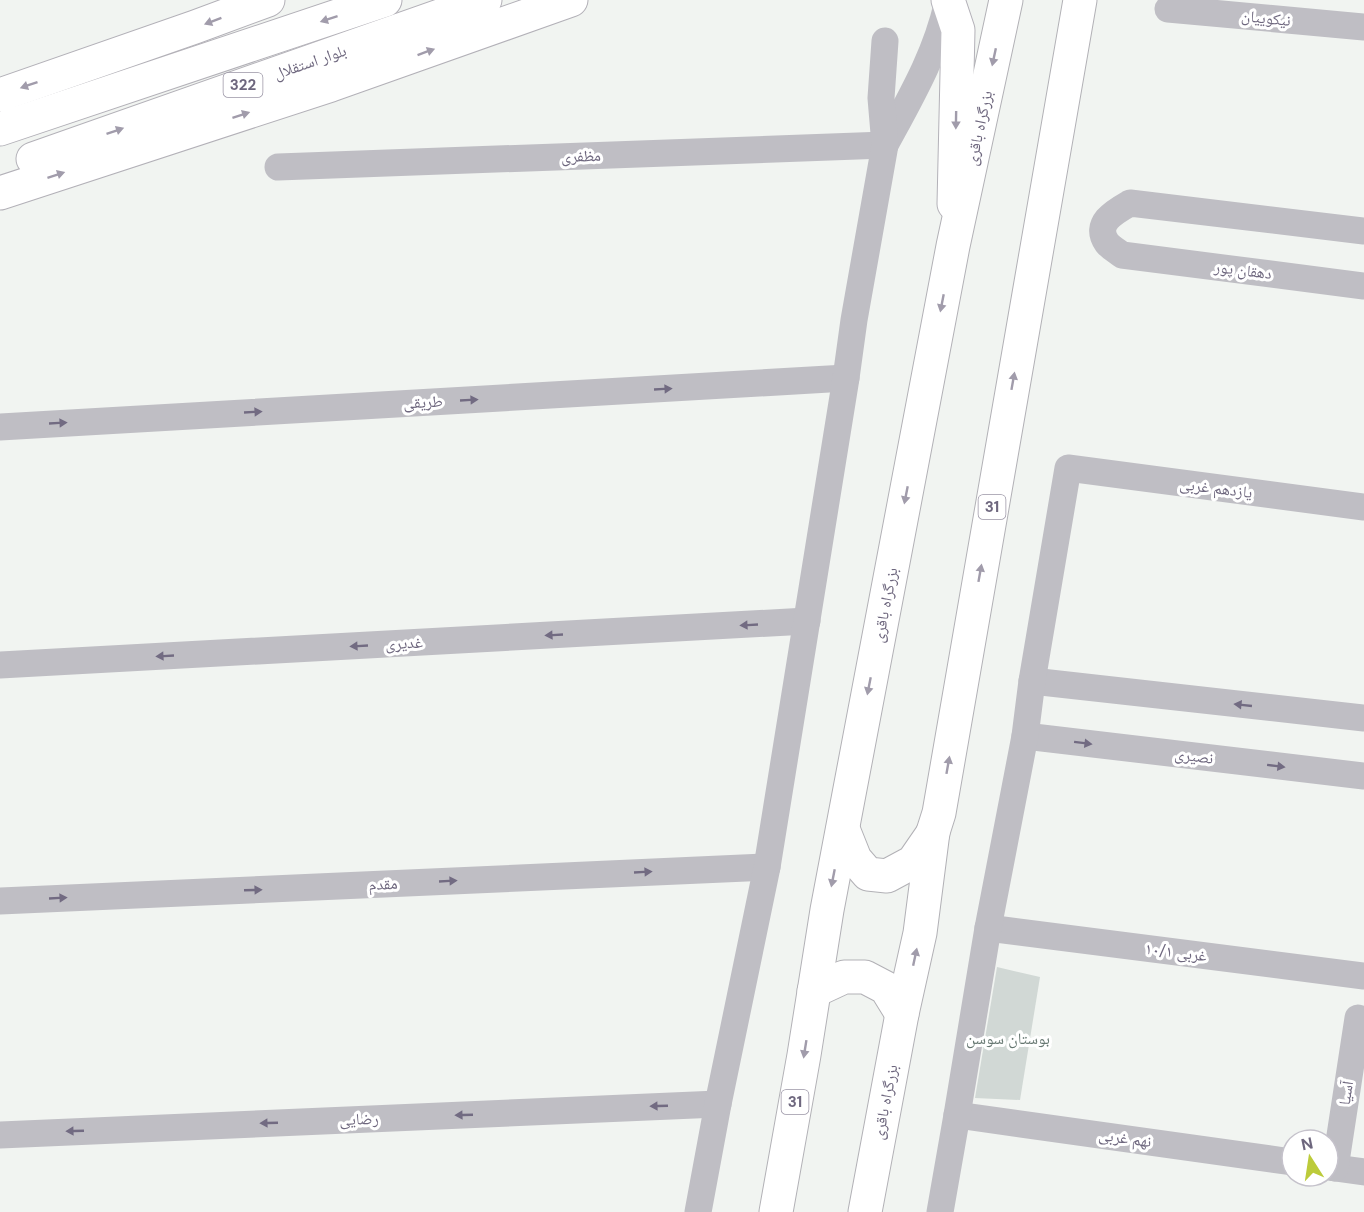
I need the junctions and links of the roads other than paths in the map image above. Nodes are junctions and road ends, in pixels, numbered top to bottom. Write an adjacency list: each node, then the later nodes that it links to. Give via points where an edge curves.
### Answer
1 (268, 0): 11 (main road, one-way to 11)
2 (385, 0): 12 (main road, 322, one-way to 12)
3 (485, 0): 15 (main road, بلوار استقلال / 322, one-way to 3)
4 (571, 0): 16 (main road, one-way to 4, via 331,85)
5 (1006, 0): 18 (main road, بزرگراه باقری / 31, one-way to 18)
6 (1080, 0): 30 (main road, بزرگراه باقری / 31, one-way to 6)
7 (948, 1): 13 (street, via 922,77); 18 (main road, one-way to 18, via 958,30)
8 (1168, 9): 9 (street, نیکوییان)
9 (1364, 27)
10 (885, 41): 13 (street, via 881,98)
11 (0, 95)
12 (0, 129)
13 (885, 145): 14 (street, مظفری); 20 (street)
14 (278, 167)
15 (0, 171)
16 (0, 193)
17 (1364, 231): 19 (street, دهقان پور, via 1130,203 1107,219 1103,235 1122,255)
18 (953, 246): 29 (main road, بزرگراه باقری / 31, one-way to 29)
19 (1364, 286)
20 (846, 378): 21 (street, طریقی, one-way to 20); 23 (street)
21 (0, 427)
22 (1364, 507): 25 (street, یازدهم غربی, via 1068,468)
23 (807, 621): 24 (street, غدیری, one-way to 24); 31 (street)
24 (0, 665)
25 (1032, 681): 26 (street, one-way to 25); 27 (street)
26 (1364, 718)
27 (1024, 736): 28 (street, نصیری, one-way to 28); 33 (street)
28 (1364, 776)
29 (843, 829): 30 (main road, via 855,859 868,874 887,876 913,862); 35 (main road, بزرگراه باقری / 31, one-way to 35)
30 (933, 832): 36 (main road, بزرگراه باقری / 31, one-way to 30, via 920,933)
31 (767, 867): 32 (street, مقدم, one-way to 31); 38 (street)
32 (0, 901)
33 (988, 928): 34 (street, ۱۰/۱ غربی); 39 (street)
34 (1364, 976)
35 (813, 992): 36 (main road, via 844,977 865,976 886,988); 46 (main road, بزرگراه باقری / 31, one-way to 46)
36 (902, 1014): 47 (main road, بزرگراه باقری / 31)
37 (1358, 1018): 40 (street, آسیا)
38 (717, 1104): 41 (street, رضایی, one-way to 41); 45 (street)
39 (957, 1115): 42 (street, نهم غربی); 48 (street)
40 (1338, 1128)
41 (0, 1135)
42 (1280, 1160)
43 (1340, 1168): 44 (street)
44 (1364, 1172)
45 (698, 1212)
46 (776, 1212)
47 (865, 1212)
48 (940, 1212)

